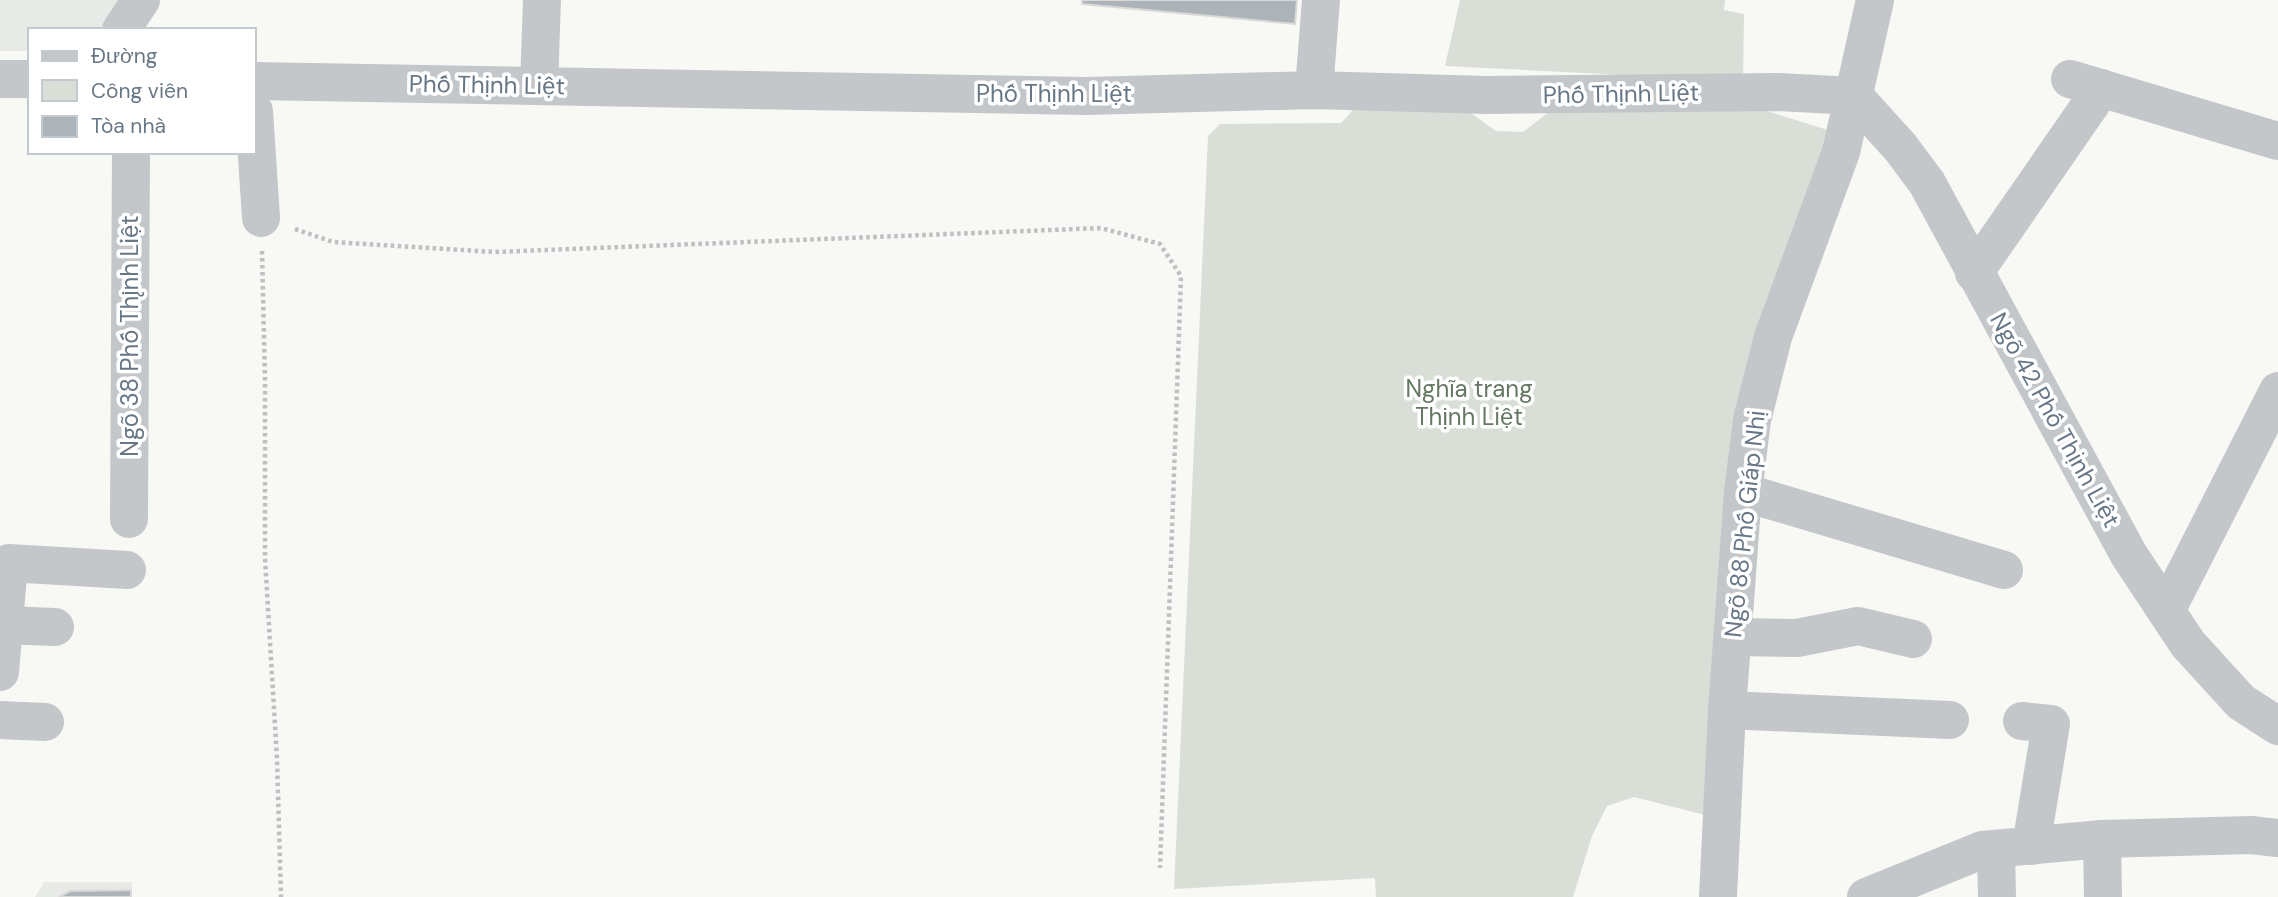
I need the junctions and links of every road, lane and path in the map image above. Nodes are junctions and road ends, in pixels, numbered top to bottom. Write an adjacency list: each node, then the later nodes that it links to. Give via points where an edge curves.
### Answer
1 (141, 0): 5 (street)
2 (542, 0): 9 (street)
3 (1321, 0): 10 (street)
4 (1875, 0): 11 (street, Ngõ 88 Phố Giáp Nhị)
5 (122, 28)
6 (0, 79): 7 (street)
7 (28, 79)
8 (256, 81): 9 (street, Phố Thịnh Liệt)
9 (538, 86): 10 (street, Phố Thịnh Liệt, via 1086,96)
10 (1314, 90): 11 (street, Phố Thịnh Liệt)
11 (1854, 96): 16 (street, Ngõ 42 Phố Thịnh Liệt, via 1927,183); 18 (street, Ngõ 88 Phố Giáp Nhị, via 1841,152 1773,337 1752,420)
12 (2278, 141): 16 (street, via 2086,83)
13 (256, 142): 15 (street)
14 (131, 154): 19 (street, Ngõ 38 Phố Thįnh Liệt)
15 (261, 218): 37 (path, via 333,242 495,252 1101,228 1160,244 1181,276); 38 (path, via 265,558)
16 (1974, 273): 22 (street, Ngõ 42 Phố Thịnh Liệt, via 2129,555)
17 (2278, 391): 22 (street)
18 (1743, 492): 21 (street); 25 (street, Ngõ 88 Phố Giáp Nhị)
19 (129, 519)
20 (127, 570): 23 (street, via 9,563)
21 (2004, 570)
22 (2166, 611): 33 (street, Ngõ 42 Phố Thịnh Liệt, via 2188,644 2241,702)
23 (4, 625): 24 (street); 27 (street)
24 (55, 627)
25 (1732, 637): 26 (street, via 1797,638 1858,626); 28 (street, Ngõ 88 Phố Giáp Nhị)
26 (1913, 639)
27 (0, 672)
28 (1727, 710): 30 (street); 39 (street, Ngõ 88 Phố Giáp Nhị)
29 (0, 720): 32 (street)
30 (1950, 720)
31 (2022, 721): 36 (street, via 2051,724)
32 (46, 722)
33 (2278, 726)
34 (2278, 838): 35 (street)
35 (2102, 839): 36 (street); 42 (street)
36 (2013, 848): 40 (street, via 1982,850); 41 (street)
37 (1160, 868)
38 (281, 897)
39 (1718, 897)
40 (1866, 897)
41 (1997, 897)
42 (2103, 897)

